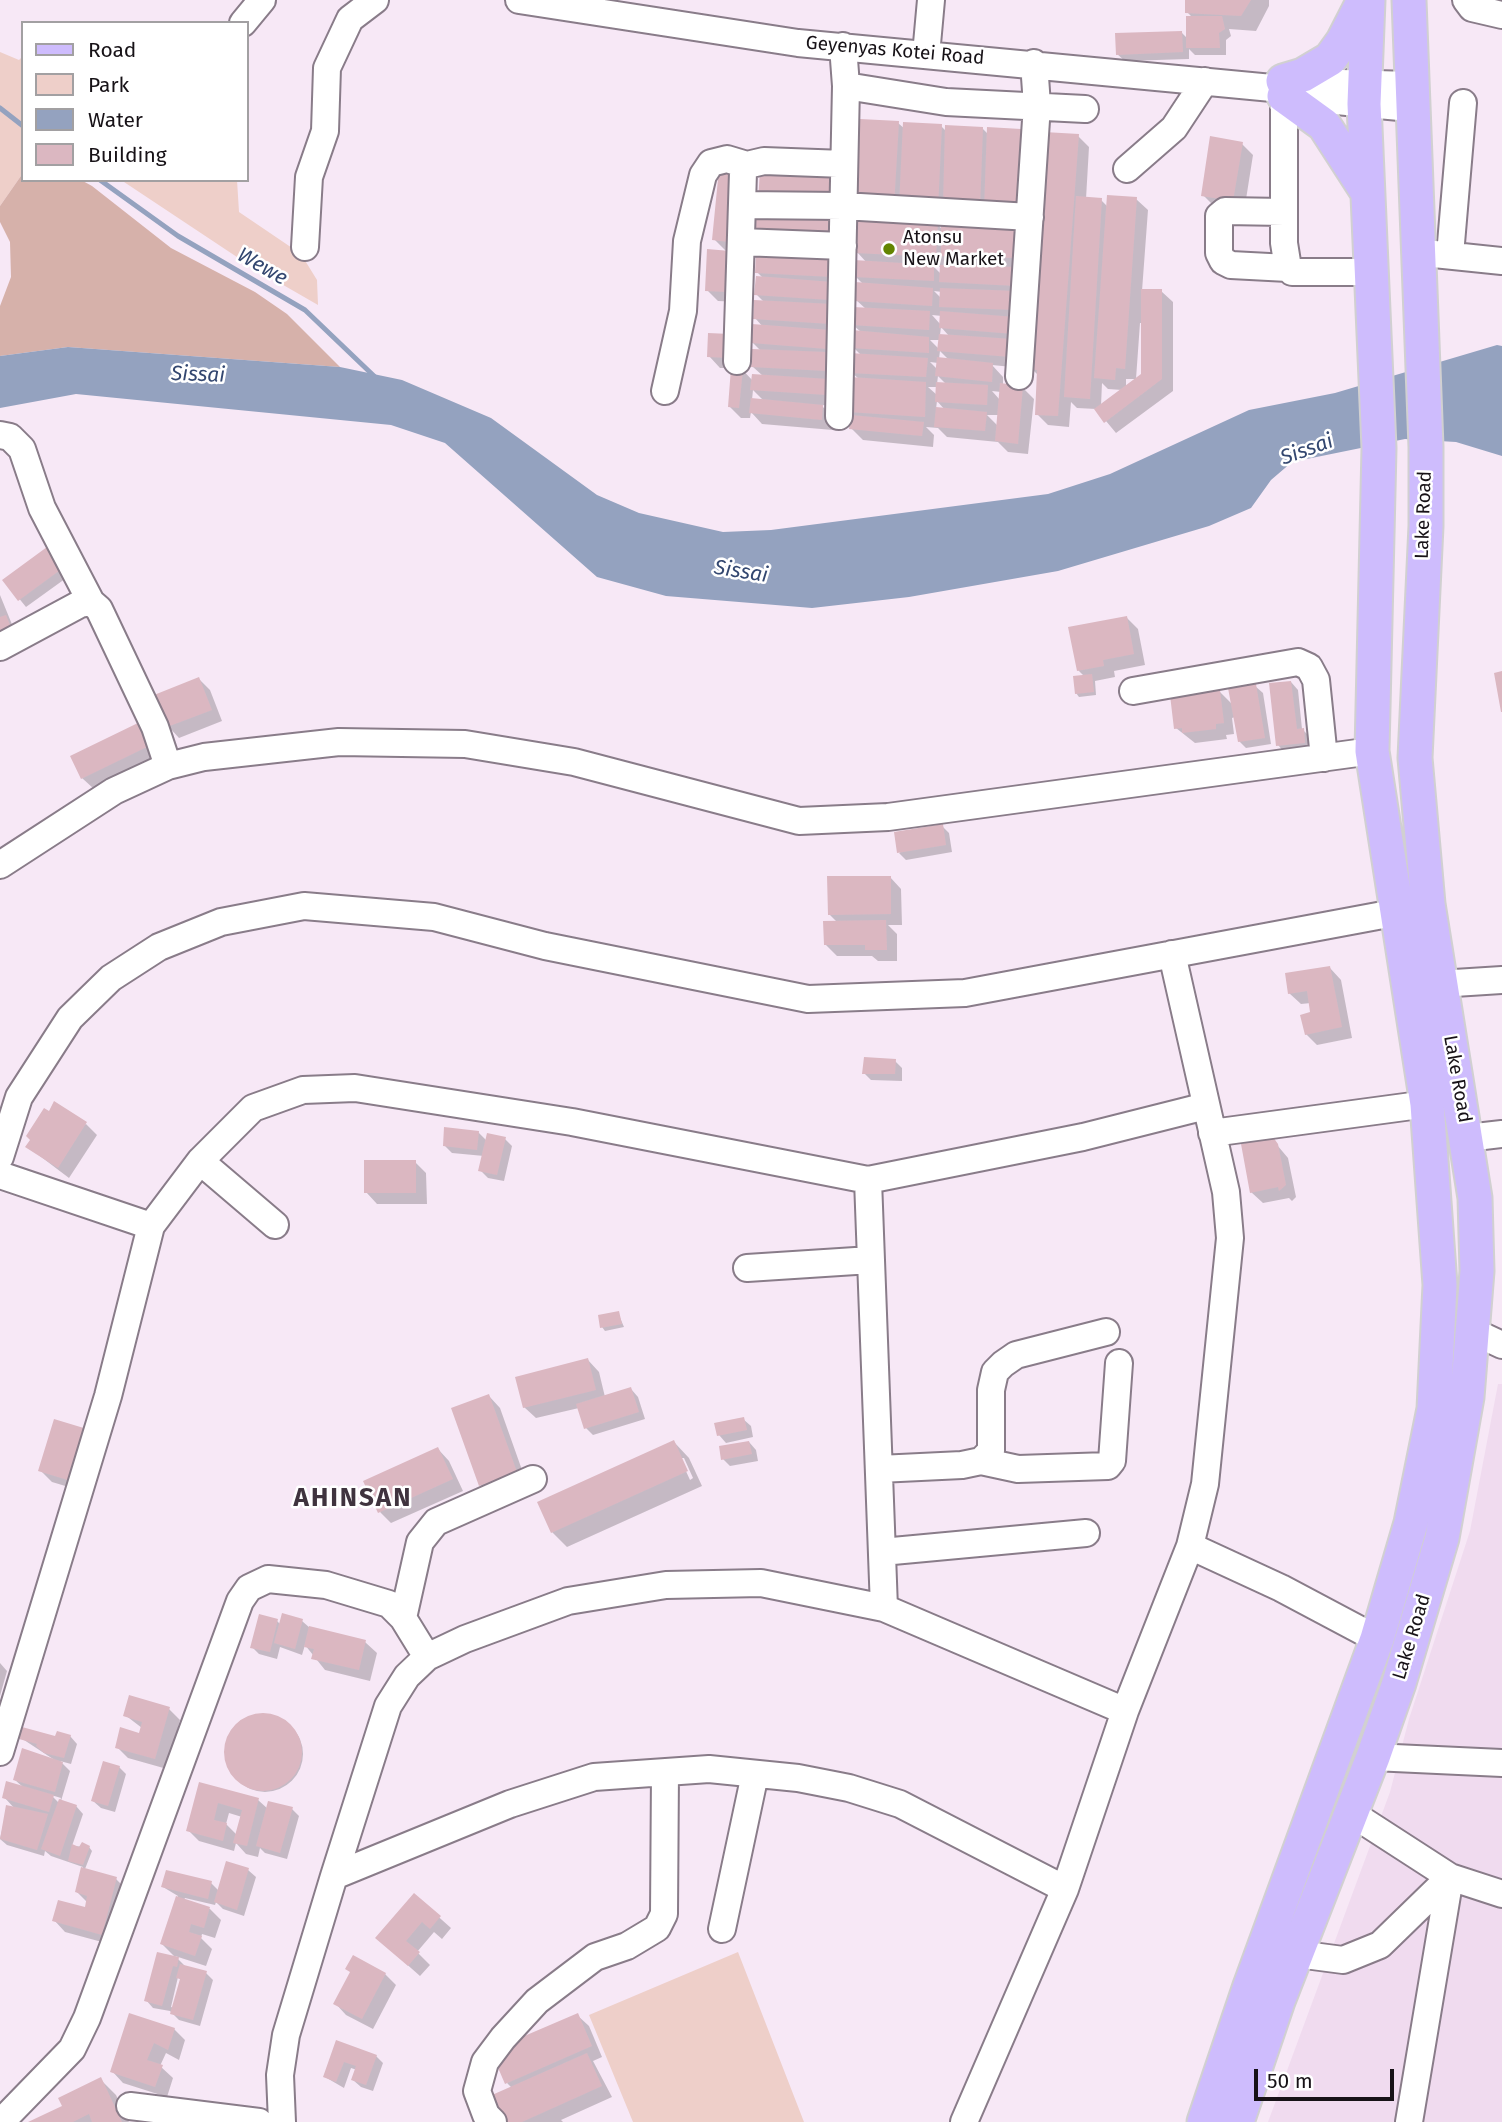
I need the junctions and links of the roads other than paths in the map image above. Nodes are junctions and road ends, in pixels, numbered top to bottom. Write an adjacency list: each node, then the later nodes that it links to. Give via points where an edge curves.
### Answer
1 (262, 0): 10 (street)
2 (375, 0): 32 (street, via 350,19 327,68 325,131 309,177)
3 (519, 0): 8 (street, Geyenyas Kotei Road)
4 (931, 0): 12 (street)
5 (1366, 0): 16 (main road, via 1330,59); 17 (main road, Lake Road)
6 (1409, 0): 18 (main road, Lake Road)
7 (1466, 0): 9 (street, via 1472,8)
8 (635, 9): 11 (street, Geyenyas Kotei Road, via 771,39)
9 (1502, 15)
10 (245, 21)
11 (843, 46): 12 (street, Geyenyas Kotei Road); 15 (street)
12 (926, 55): 13 (street, Geyenyas Kotei Road)
13 (1034, 63): 14 (street, Geyenyas Kotei Road); 20 (street)
14 (1205, 81): 16 (street, Geyenyas Kotei Road); 24 (street, via 1174,128)
15 (846, 86): 20 (street, via 946,102); 22 (street)
16 (1280, 88): 17 (street, Geyenyas Kotei Road); 25 (main road, via 1324,125); 28 (street)
17 (1364, 95): 18 (street, Geyenyas Kotei Road); 25 (main road, Lake Road)
18 (1410, 96): 33 (main road, Lake Road)
19 (1463, 103): 33 (street)
20 (1037, 105): 21 (street); 29 (street)
21 (1085, 109)
22 (844, 164): 23 (street, via 764,161); 27 (street)
23 (747, 165): 26 (street); 39 (street, via 727,159 711,163 703,175 687,241 683,311)
24 (1126, 169)
25 (1367, 192): 36 (main road, Lake Road)
26 (742, 205): 27 (street); 30 (street)
27 (844, 206): 29 (street); 31 (street)
28 (1284, 212): 35 (street); 35 (street, via 1225,211 1219,216 1219,253 1231,265)
29 (1030, 217): 38 (street)
30 (741, 243): 31 (street); 37 (street)
31 (842, 246): 40 (street)
32 (305, 247)
33 (1434, 254): 34 (street); 52 (main road, Lake Road, via 1422,355 1426,447 1415,758 1428,904)
34 (1502, 261)
35 (1289, 268): 36 (street, via 1292,272)
36 (1373, 272): 45 (main road, Lake Road, via 1379,448)
37 (737, 361)
38 (1019, 376)
39 (665, 391)
40 (839, 416)
41 (0, 435): 42 (street, via 10,437 22,449 42,508)
42 (91, 602): 43 (street, via 79,604); 47 (street, via 99,608 155,727)
43 (0, 647)
44 (1133, 691): 46 (street, via 1298,662 1310,667 1316,680)
45 (1372, 751): 46 (street); 49 (main road, Lake Road)
46 (1324, 758): 47 (street, via 888,817 799,821 574,762 466,744 339,742 204,757)
47 (168, 766): 48 (street, via 114,791)
48 (0, 865)
49 (1399, 912): 50 (street); 52 (main road, Lake Road)
50 (1172, 954): 54 (street); 58 (street, via 965,993 808,999 545,946 434,917 304,906 221,922 159,947 111,978 70,1018 19,1097)
51 (1502, 981): 52 (street)
52 (1426, 985): 53 (main road, Lake Road); 57 (main road, Lake Road)
53 (1427, 1104): 55 (street); 77 (main road, Lake Road, via 1440,1285 1434,1409 1411,1523)
54 (1206, 1106): 55 (street); 61 (street, via 1083,1137)
55 (1212, 1133): 73 (street, via 1226,1192 1230,1238 1205,1484)
56 (1502, 1134): 57 (street)
57 (1467, 1138): 67 (main road, Lake Road)
58 (0, 1157)
59 (200, 1161): 61 (street, via 253,1108 303,1090 355,1088 572,1122); 62 (street); 63 (street)
60 (0, 1175): 63 (street)
61 (868, 1180): 64 (street)
62 (275, 1225)
63 (151, 1226): 80 (street, via 108,1396)
64 (871, 1260): 65 (street); 70 (street)
65 (747, 1268)
66 (1107, 1332): 69 (street, via 1016,1355 995,1372 991,1451)
67 (1487, 1338): 81 (main road, Lake Road, via 1467,1397 1442,1538)
68 (1119, 1363): 69 (street, via 1108,1466 1018,1469)
69 (981, 1461): 70 (street)
70 (879, 1469): 74 (street)
71 (533, 1479): 76 (street, via 436,1522 419,1542)
72 (1086, 1533): 74 (street)
73 (1190, 1546): 77 (street); 79 (street)
74 (882, 1552): 75 (street)
75 (884, 1608): 78 (street, via 761,1583 666,1585 568,1601); 79 (street)
76 (403, 1618): 78 (street); 93 (street, via 389,1604 326,1585 268,1579 249,1588 240,1601 88,2018 72,2049)
77 (1377, 1639): 98 (main road, Lake Road)
78 (427, 1657): 86 (street, via 407,1676 388,1706)
79 (1125, 1711): 88 (street)
80 (0, 1752)
81 (1373, 1758): 82 (street); 85 (main road, Lake Road)
82 (1502, 1763)
83 (666, 1772): 84 (street, via 709,1769); 86 (street, via 594,1777 510,1804); 96 (street, via 664,1914 657,1928 627,1946 595,1957 537,2001 503,2038 485,2062 477,2091)
84 (755, 1774): 88 (street, via 849,1788 900,1804); 90 (street)
85 (1351, 1813): 87 (street); 91 (main road, Lake Road)
86 (334, 1876): 95 (street, via 286,2035 279,2075)
87 (1450, 1877): 89 (street); 91 (street, via 1380,1945 1343,1960); 100 (street)
88 (1065, 1889): 97 (street)
89 (1502, 1894)
90 (722, 1929)
91 (1297, 1954): 99 (main road, Lake Road)
92 (130, 2106): 94 (street)
93 (1, 2122)
94 (259, 2122)
95 (282, 2122)
96 (493, 2122)
97 (964, 2122)
98 (1205, 2122)
99 (1237, 2122)
100 (1409, 2122)

